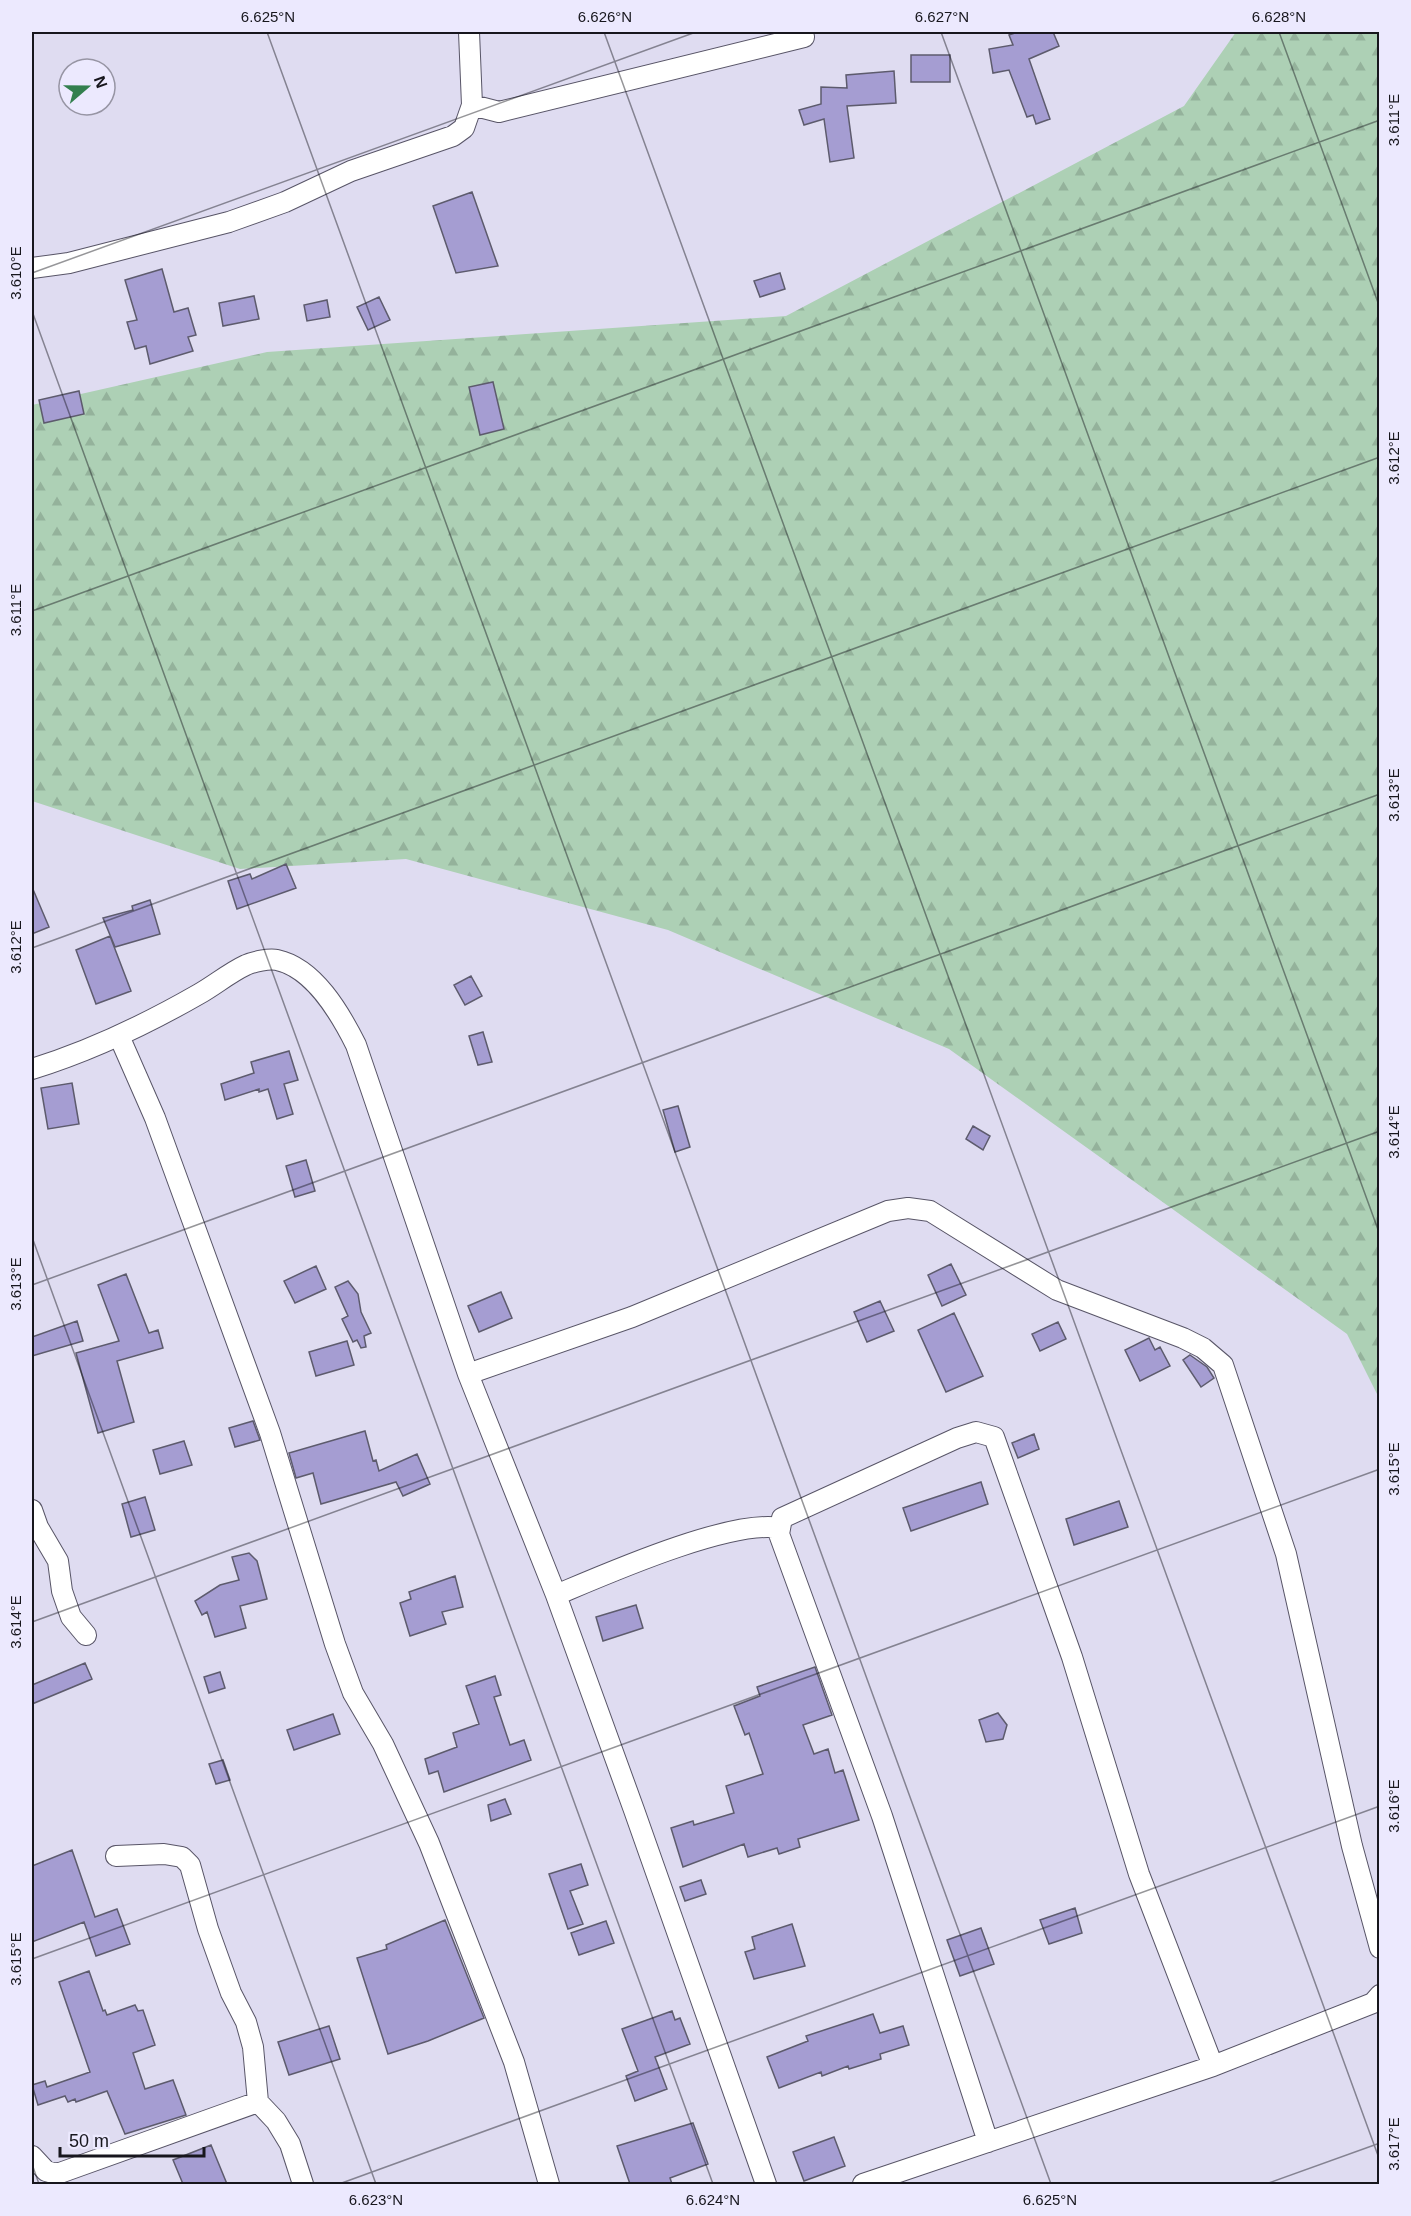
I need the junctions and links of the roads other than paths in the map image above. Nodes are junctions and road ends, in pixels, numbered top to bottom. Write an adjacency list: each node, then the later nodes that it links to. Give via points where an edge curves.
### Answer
1 (470, 32): 3 (street)
2 (804, 37): 3 (street, via 499,112)
3 (472, 105): 4 (street, via 464,128 453,136 351,171 285,202 229,222)
4 (32, 268)
5 (119, 1035): 6 (street); 7 (street, via 248,964 275,959 306,975 336,1010 356,1045); 20 (street, via 155,1118 270,1432 335,1644 353,1692 429,1843 514,2061)
6 (32, 1069)
7 (468, 1374): 10 (street); 13 (street, via 632,1317 888,1211 908,1208 930,1211 1057,1290 1203,1348 1223,1365 1286,1554 1352,1846)
8 (32, 1509): 11 (street, via 58,1561 71,1617)
9 (780, 1528): 10 (street, via 750,1527 687,1545); 15 (street, via 782,1518 957,1438 975,1432 994,1437 1072,1657 1139,1874); 17 (street, via 882,1816)
10 (556, 1595): 21 (street)
11 (86, 1635)
12 (116, 1856): 16 (street, via 164,1854 182,1857 190,1865 211,1939 246,2022 253,2047)
13 (1380, 1948)
14 (1380, 1995): 15 (street, via 1372,2003)
15 (1213, 2066): 17 (street)
16 (258, 2102): 18 (street, via 57,2174 46,2171); 19 (street, via 290,2144)
17 (988, 2142): 22 (street)
18 (32, 2156)
19 (303, 2184)
20 (549, 2184)
21 (766, 2184)
22 (863, 2184)

